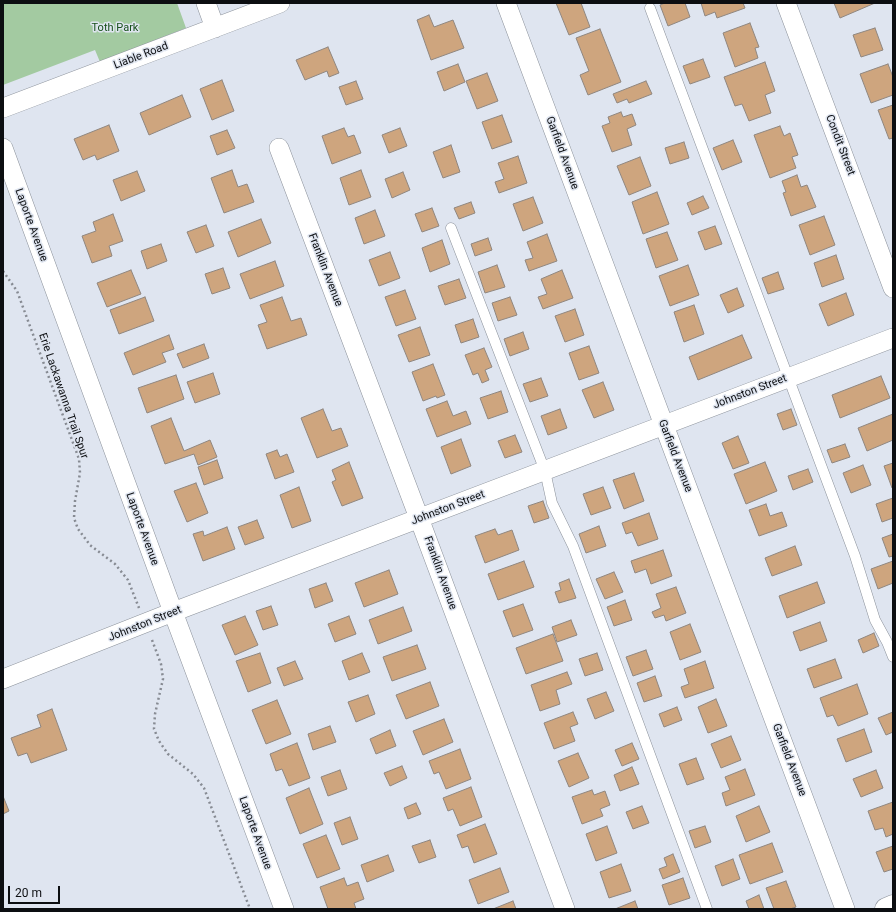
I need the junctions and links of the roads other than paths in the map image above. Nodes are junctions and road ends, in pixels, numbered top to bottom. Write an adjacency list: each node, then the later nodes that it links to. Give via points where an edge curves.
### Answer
1 (206, 3): 6 (street)
2 (280, 3): 6 (street, Liable Road)
3 (506, 3): 14 (street, Garfield Avenue)
4 (786, 3): 11 (street, Condit Street)
5 (650, 8): 13 (lane)
6 (215, 28): 7 (street, Liable Road)
7 (3, 108)
8 (3, 148): 17 (street, Laporte Avenue)
9 (279, 148): 16 (street, Franklin Avenue)
10 (451, 228): 15 (lane)
11 (893, 288)
12 (893, 338): 13 (street, Johnston Street)
13 (788, 378): 14 (street, Johnston Street); 18 (lane, via 855,556 875,620)
14 (664, 425): 15 (street, Johnston Street); 24 (street, Garfield Avenue)
15 (545, 470): 16 (street, Johnston Street); 23 (lane, via 552,503 573,546)
16 (419, 518): 17 (street, Johnston Street); 22 (street, Franklin Avenue)
17 (173, 612): 19 (street, Johnston Street); 21 (street, Laporte Avenue)
18 (893, 657)
19 (3, 679)
20 (893, 906): 25 (street)
21 (284, 909)
22 (565, 909)
23 (707, 909)
24 (845, 909)
25 (886, 909)

